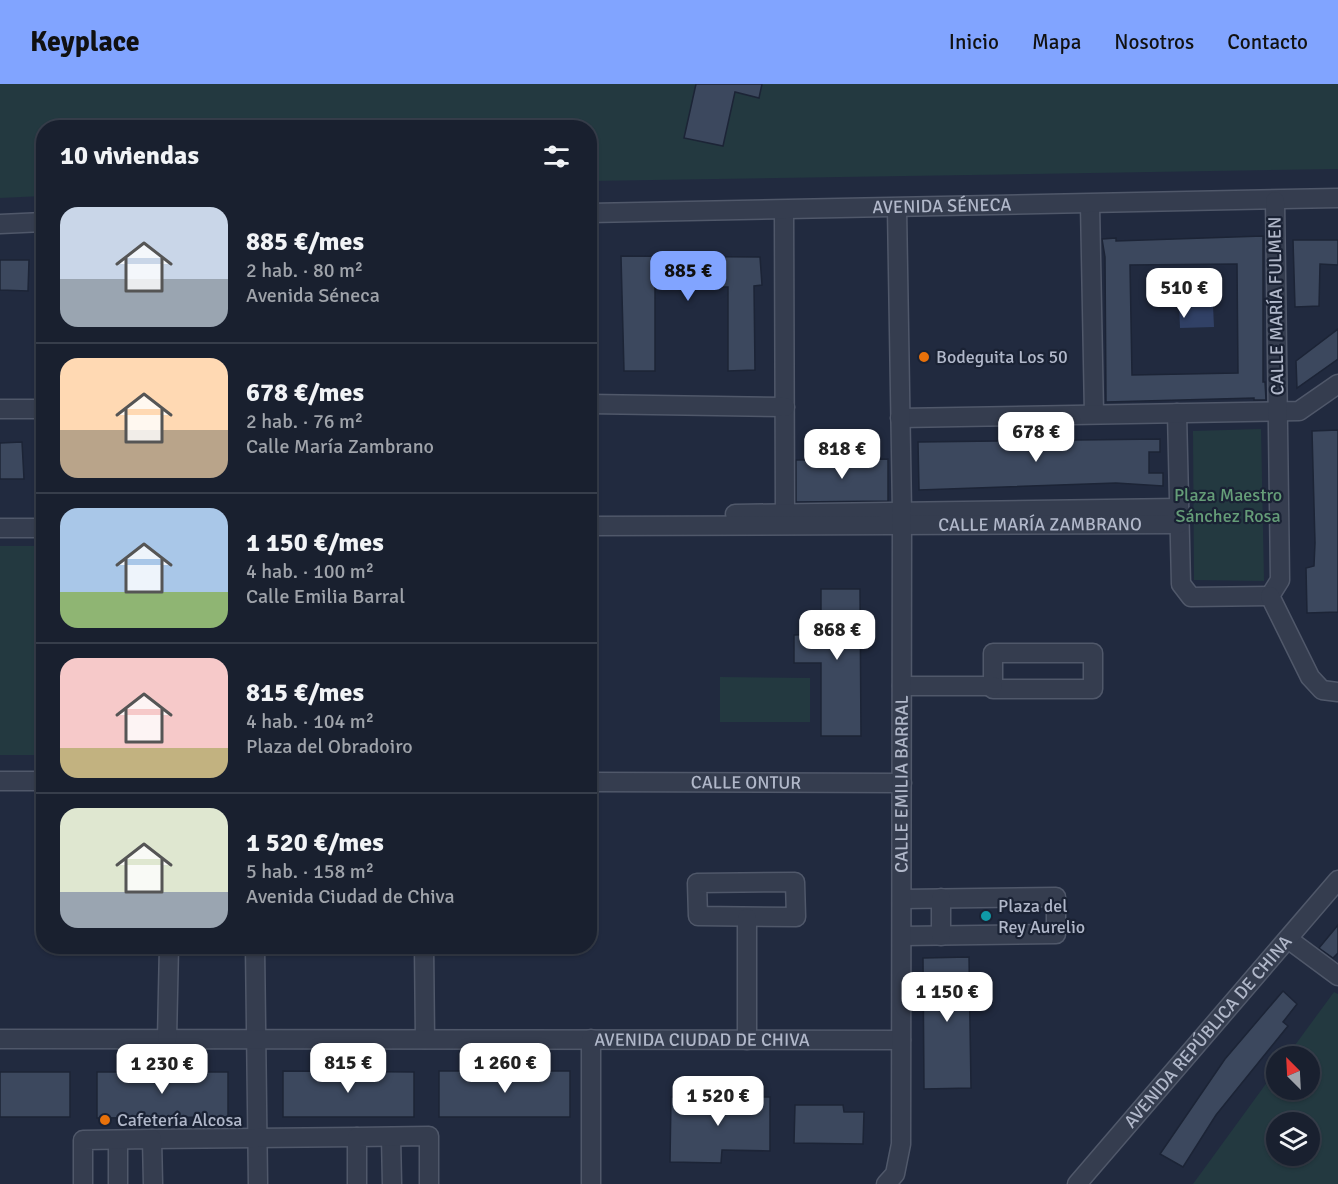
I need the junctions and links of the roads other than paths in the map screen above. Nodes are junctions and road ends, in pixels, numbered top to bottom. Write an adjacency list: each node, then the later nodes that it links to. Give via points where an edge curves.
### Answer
1 (1338, 198): 2 (street, AVENIDA SÉNECA)
2 (1296, 200): 3 (street, AVENIDA SÉNECA); 5 (street, AVENIDA SÉNECA)
3 (1275, 201): 4 (street, AVENIDA SÉNECA); 16 (street, CALLE MARÍA FULMEN)
4 (1090, 204): 6 (street, AVENIDA SÉNECA); 18 (street)
5 (1338, 204)
6 (897, 208): 7 (street, AVENIDA SÉNECA); 19 (street, CALLE EMILIA BARRAL)
7 (784, 210): 8 (street, AVENIDA SÉNECA); 13 (street)
8 (597, 213)
9 (36, 222): 10 (street)
10 (0, 224)
11 (1338, 384): 16 (street, via 1299,411)
12 (597, 404): 13 (street)
13 (785, 407): 21 (street)
14 (0, 409): 15 (street)
15 (36, 409)
16 (1278, 412): 17 (street); 29 (street, via 1280,580)
17 (1177, 413): 18 (street); 22 (street)
18 (1094, 414): 19 (street)
19 (900, 418): 25 (street, CALLE EMILIA BARRAL)
20 (597, 514): 21 (street)
21 (785, 514): 25 (street)
22 (1179, 516): 25 (street, CALLE MARÍA ZAMBRANO); 29 (street, via 1181,584 1191,597)
23 (0, 517): 24 (street)
24 (36, 517)
25 (902, 519): 26 (street); 30 (street, CALLE EMILIA BARRAL)
26 (597, 526)
27 (0, 528): 28 (street)
28 (36, 528)
29 (1270, 596): 32 (street, via 1310,677 1322,690)
30 (902, 686): 31 (street); 36 (street, CALLE EMILIA BARRAL)
31 (993, 686): 31 (street, via 1093,689 1093,653 993,653)
32 (1338, 692)
33 (0, 781): 34 (street)
34 (36, 781)
35 (597, 782): 36 (street, CALLE ONTUR)
36 (902, 783): 39 (street, CALLE EMILIA BARRAL)
37 (1338, 880): 43 (street, AVENIDA REPÚBLICA DE CHINA)
38 (941, 898): 39 (street); 42 (street); 42 (street, via 1056,897 1056,934)
39 (902, 899): 41 (street, CALLE EMILIA BARRAL)
40 (747, 918): 40 (street, via 796,917 795,882 697,883 698,916); 53 (street)
41 (902, 936): 42 (street); 54 (street, CALLE EMILIA BARRAL)
42 (941, 936)
43 (1288, 939): 47 (street); 60 (street, AVENIDA REPÚBLICA DE CHINA)
44 (169, 954): 49 (street)
45 (255, 954): 51 (street)
46 (424, 954): 50 (street)
47 (1338, 976)
48 (0, 1039): 49 (street, AVENIDA CIUDAD DE CHIVA)
49 (167, 1039): 51 (street, AVENIDA CIUDAD DE CHIVA)
50 (425, 1039): 51 (street, AVENIDA CIUDAD DE CHIVA); 52 (street, AVENIDA CIUDAD DE CHIVA)
51 (256, 1040): 57 (street)
52 (591, 1040): 53 (street, AVENIDA CIUDAD DE CHIVA); 68 (street)
53 (747, 1040): 54 (street, AVENIDA CIUDAD DE CHIVA)
54 (901, 1040): 69 (street, CALLE EMILIA BARRAL, via 901,1144 895,1174)
55 (357, 1137): 56 (street); 57 (street); 65 (street)
56 (391, 1137): 66 (street); 67 (street, via 429,1136)
57 (258, 1138): 58 (street); 64 (street)
58 (153, 1139): 59 (street); 63 (street)
59 (118, 1140): 61 (street, via 83,1140); 62 (street)
60 (1084, 1182)
61 (83, 1184)
62 (118, 1184)
63 (153, 1184)
64 (258, 1184)
65 (357, 1184)
66 (392, 1184)
67 (429, 1184)
68 (591, 1184)
69 (886, 1184)

